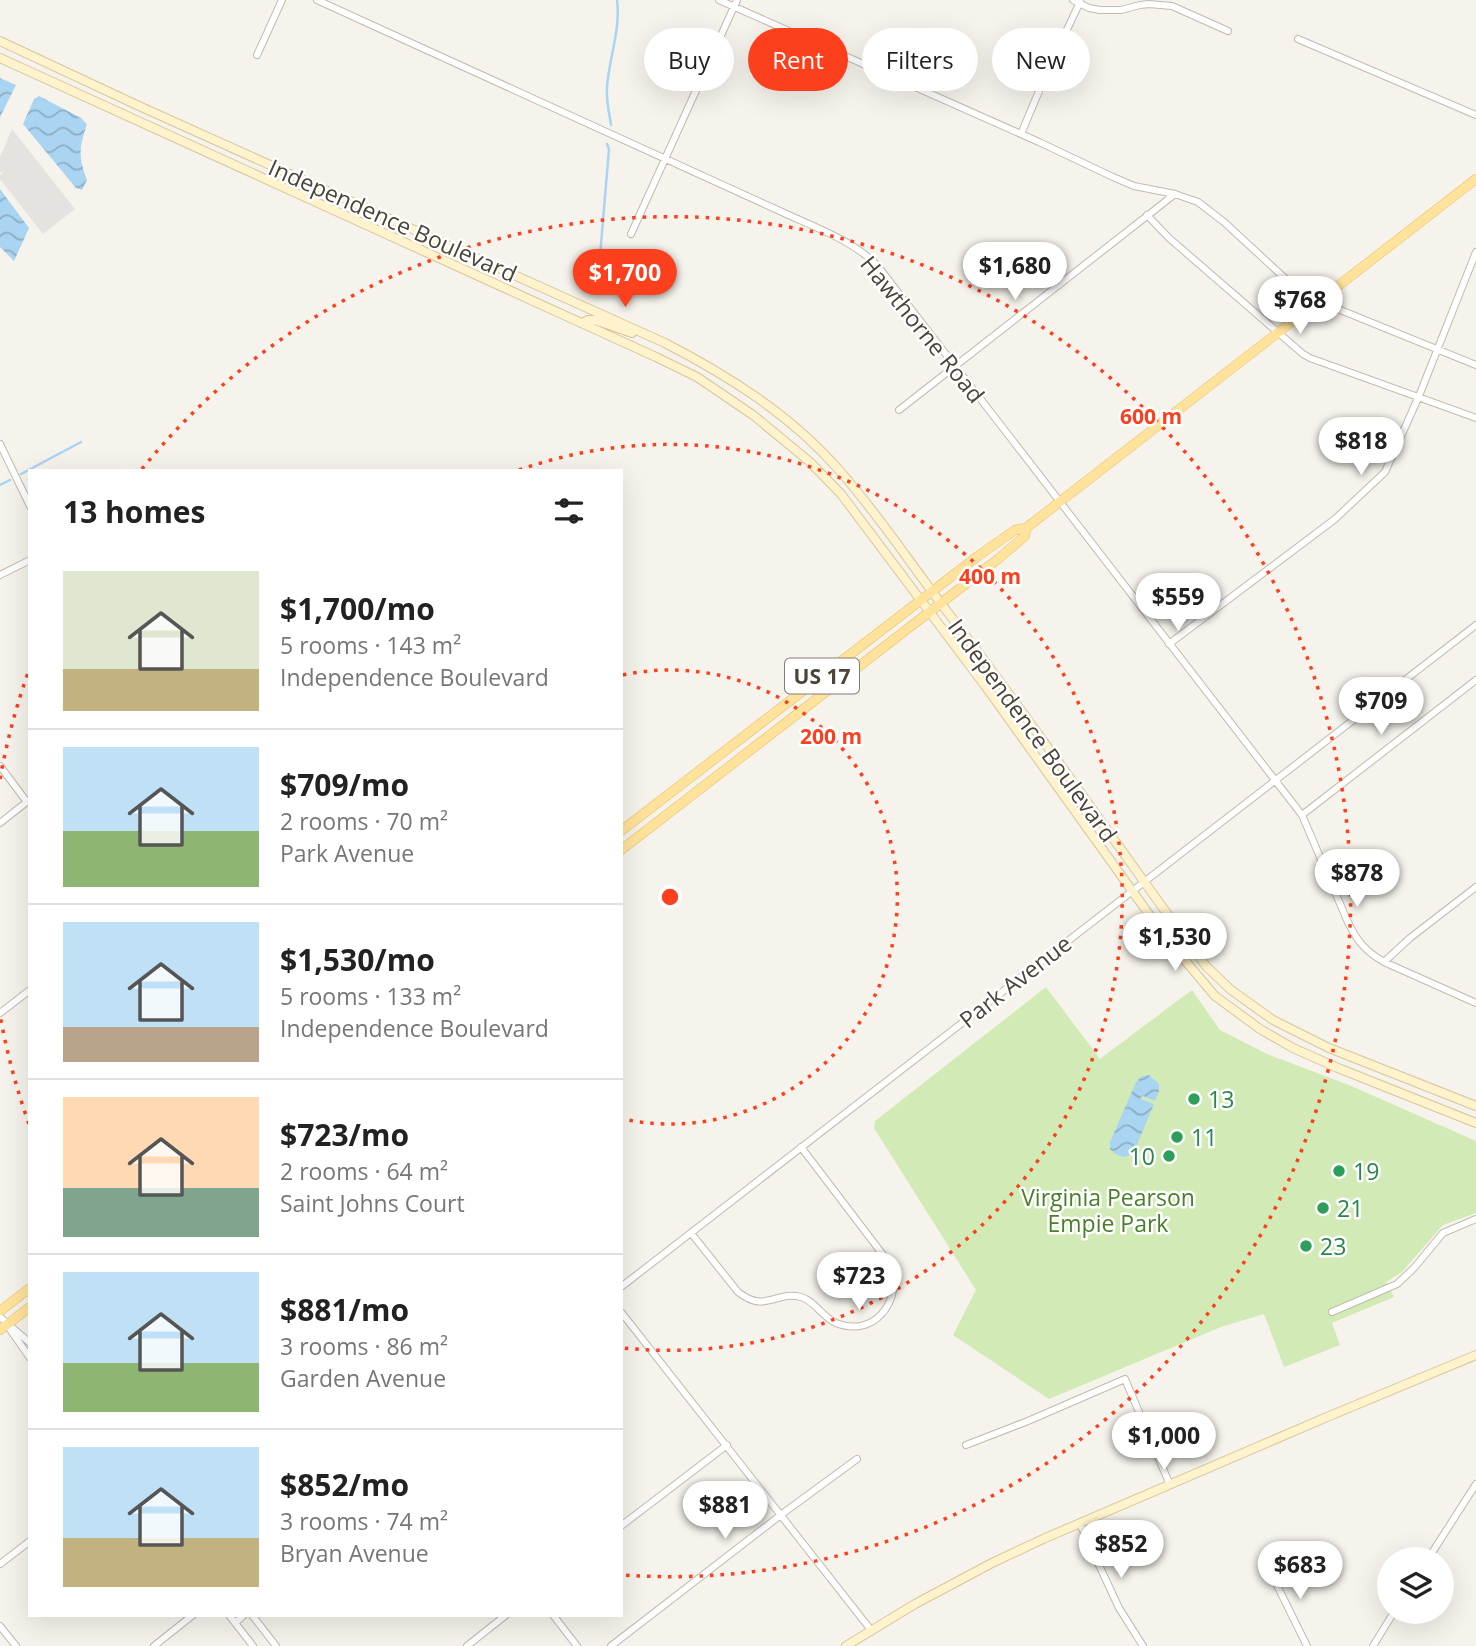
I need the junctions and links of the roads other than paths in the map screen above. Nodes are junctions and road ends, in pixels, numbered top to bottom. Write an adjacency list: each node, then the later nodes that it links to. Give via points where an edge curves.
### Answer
1 (282, 0): 9 (street)
2 (317, 0): 13 (street, Hawthorne Road)
3 (719, 0): 5 (street)
4 (1078, 1): 6 (street, via 1096,9 1172,6); 12 (street)
5 (735, 3): 12 (street); 13 (street)
6 (1228, 31)
7 (1298, 39): 11 (street)
8 (0, 41): 22 (main road, Independence Boulevard)
9 (257, 55)
10 (0, 58): 20 (main road, Independence Boulevard)
11 (1476, 115)
12 (1021, 134): 15 (street, via 1133,186)
13 (665, 159): 17 (street); 25 (street, Hawthorne Road, via 862,252)
14 (1476, 179): 19 (main road, US 17)
15 (1175, 194): 16 (street); 19 (street, via 1205,206)
16 (1147, 215): 21 (street); 25 (street)
17 (631, 234)
18 (1476, 252): 23 (street)
19 (1316, 303): 21 (main road, US 17); 23 (street)
20 (582, 323): 22 (main road, via 595,320); 36 (main road, Independence Boulevard, via 696,377 769,427 848,503)
21 (1277, 333): 26 (street, via 1310,358); 31 (main road, US 17)
22 (665, 343): 35 (main road, Independence Boulevard, via 734,381 820,450)
23 (1437, 349): 24 (street); 26 (street)
24 (1476, 365)
25 (956, 366): 27 (street); 31 (street, Hawthorne Road)
26 (1419, 396): 28 (street); 40 (street, via 1385,472 1370,488)
27 (899, 410)
28 (1476, 418)
29 (0, 444): 30 (street)
30 (28, 502)
31 (1060, 502): 32 (main road, US 17); 40 (street, Hawthorne Road)
32 (1026, 528): 35 (main road, US 17, via 1015,530); 37 (main road, US 17, via 1025,536)
33 (28, 561): 34 (street)
34 (0, 575)
35 (932, 592): 36 (main road, US 17); 37 (main road, Independence Boulevard)
36 (920, 601): 38 (main road, Independence Boulevard); 47 (main road, US 17)
37 (941, 604): 38 (main road, US 17); 49 (main road, Independence Boulevard)
38 (928, 612): 48 (main road, US 17); 51 (main road, Independence Boulevard)
39 (1476, 625): 43 (street, Park Avenue)
40 (1169, 643): 43 (street, Hawthorne Road)
41 (1476, 680): 45 (street)
42 (0, 766): 44 (street)
43 (1276, 780): 45 (street, Hawthorne Road); 49 (street, Park Avenue)
44 (28, 801): 46 (street)
45 (1302, 815): 52 (street, Hawthorne Road, via 1354,936)
46 (0, 822)
47 (623, 829)
48 (623, 848)
49 (1144, 881): 51 (street, Park Avenue); 56 (main road, Independence Boulevard, via 1206,966 1252,1007 1305,1038)
50 (1476, 887): 52 (street)
51 (1132, 891): 57 (main road, Independence Boulevard, via 1203,983 1253,1025 1338,1068); 58 (street, Park Avenue)
52 (1384, 962): 54 (street, Hawthorne Road)
53 (28, 992): 55 (street)
54 (1476, 1003)
55 (0, 1013)
56 (1476, 1106)
57 (1476, 1123)
58 (801, 1147): 60 (street, Park Avenue); 60 (street, via 893,1268 892,1296 877,1318 847,1326 829,1319 802,1297 763,1302 748,1299)
59 (1476, 1219): 65 (street, via 1443,1233 1397,1284)
60 (691, 1233): 61 (street, Park Avenue)
61 (623, 1285)
62 (28, 1290): 64 (main road)
63 (28, 1309): 68 (main road)
64 (0, 1311)
65 (1332, 1312)
66 (0, 1317): 68 (street)
67 (624, 1322): 72 (street)
68 (4, 1327): 69 (street); 70 (street)
69 (28, 1342)
70 (28, 1355)
71 (1476, 1355): 76 (main road)
72 (726, 1445): 77 (street); 78 (street)
73 (966, 1445): 76 (street, via 1125,1379)
74 (857, 1459): 77 (street)
75 (1476, 1484): 81 (street)
76 (1170, 1485): 79 (main road)
77 (782, 1514): 93 (street); 100 (street)
78 (623, 1524)
79 (1080, 1524): 93 (main road, via 973,1572); 102 (street, via 1119,1608)
80 (28, 1543): 82 (street)
81 (1436, 1547)
82 (0, 1564)
83 (1269, 1569): 103 (street)
84 (190, 1617): 95 (street)
85 (230, 1617): 90 (street)
86 (242, 1617): 90 (street)
87 (253, 1617): 97 (street)
88 (503, 1617): 98 (street)
89 (555, 1617): 99 (street)
90 (235, 1623): 96 (street)
91 (1387, 1624): 104 (street)
92 (0, 1626): 94 (street)
93 (871, 1630): 101 (main road)
94 (16, 1646)
95 (154, 1646)
96 (253, 1646)
97 (275, 1646)
98 (467, 1646)
99 (577, 1646)
100 (611, 1646)
101 (846, 1646)
102 (1143, 1646)
103 (1307, 1646)
104 (1373, 1646)

